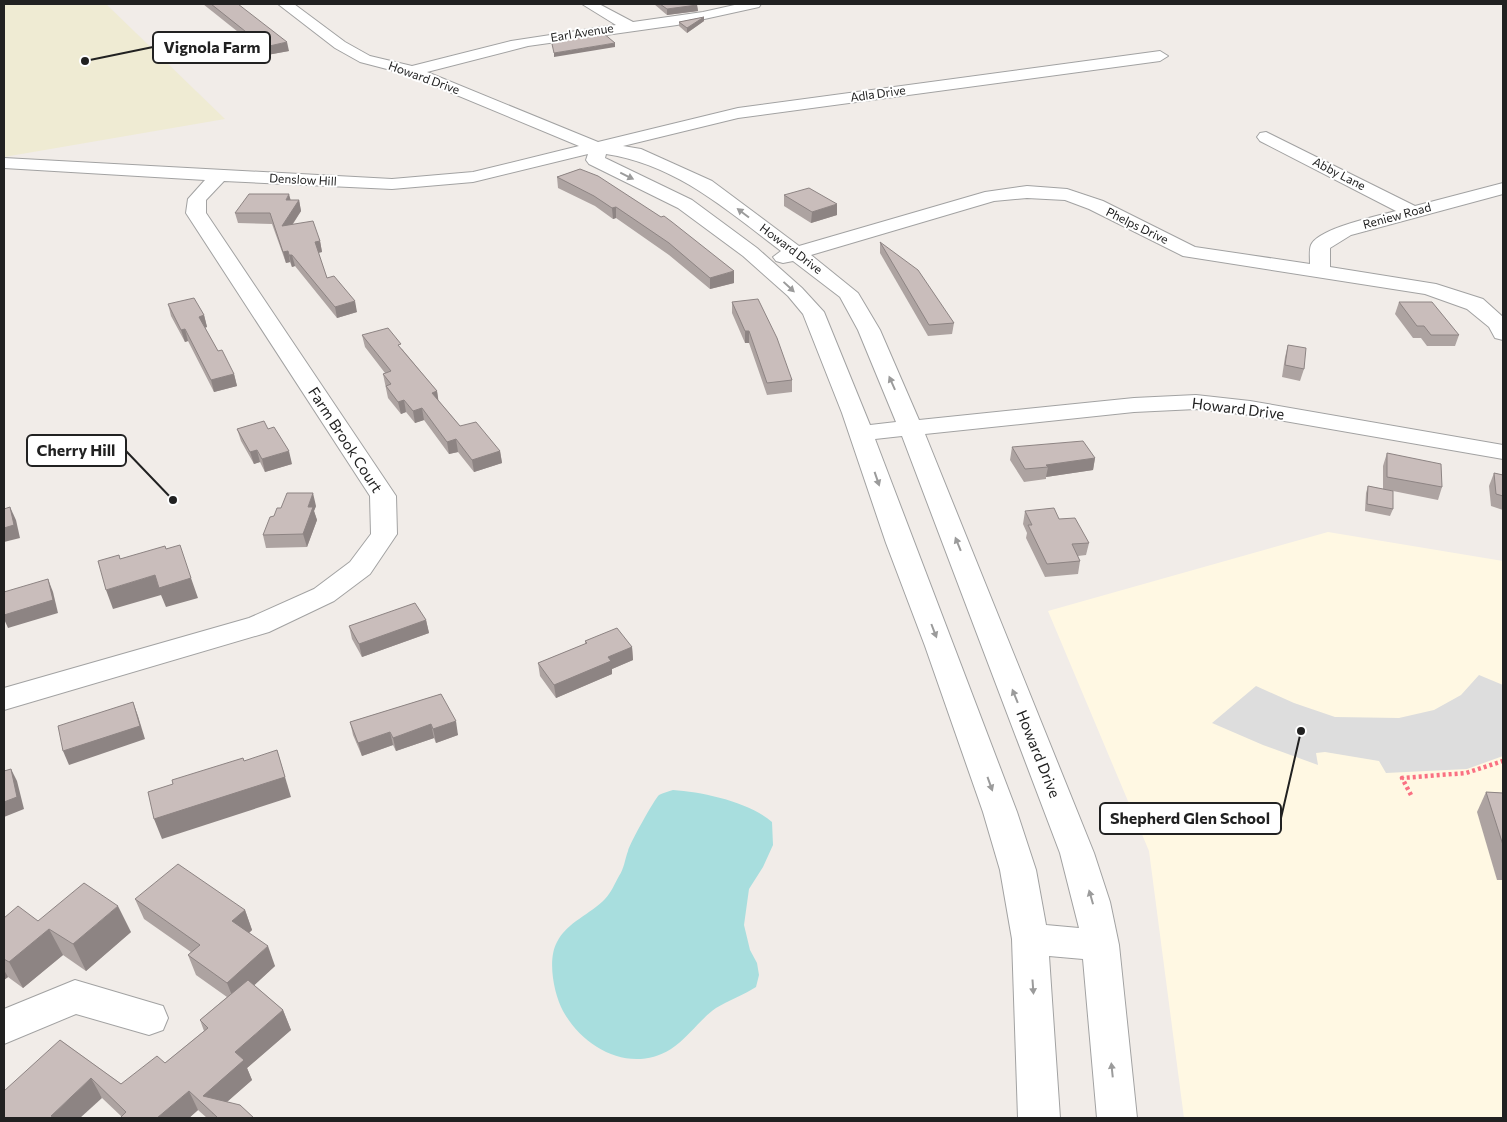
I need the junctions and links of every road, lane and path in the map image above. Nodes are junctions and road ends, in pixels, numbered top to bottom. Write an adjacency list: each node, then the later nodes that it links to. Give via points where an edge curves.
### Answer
1 (285, 4): 6 (street, Howard Drive, via 340,45 365,59)
2 (589, 4): 4 (street)
3 (754, 4): 4 (street, Earl Avenue, via 723,13)
4 (629, 26): 6 (street, Earl Avenue, via 490,50)
5 (1160, 56): 8 (street, Adla Drive, via 738,113)
6 (412, 71): 8 (street, Howard Drive)
7 (1266, 137): 12 (street, Abby Lane)
8 (599, 148): 10 (street, Denslow Hill, via 473,177 392,184); 13 (street, Howard Drive, one-way to 8, via 706,185 635,153); 14 (street, Howard Drive, one-way to 14, via 595,160 685,204)
9 (4, 163): 10 (street, Denslow Hill)
10 (220, 175): 20 (street, Farm Brook Court, via 196,199 196,213 383,496 384,534 360,568 324,596 259,625)
11 (1503, 188): 12 (street, Reniew Road)
12 (1411, 211): 15 (street, Reniew Road, via 1344,231 1320,246)
13 (796, 253): 14 (street, Phelps Drive); 15 (street, Phelps Drive, via 992,196 1027,192 1068,195 1096,205 1190,252); 17 (street, Howard Drive, one-way to 13, via 869,330 848,293)
14 (763, 263): 18 (street, Howard Drive, one-way to 18, via 813,312)
15 (1320, 272): 16 (street, Phelps Drive, via 1429,288 1475,304 1499,324)
16 (1503, 333)
17 (911, 428): 18 (street, Howard Drive); 19 (street, Howard Drive, via 1134,405 1196,402 1250,408); 24 (street, Howard Drive, one-way to 17, via 1077,853)
18 (861, 433): 23 (street, Howard Drive, one-way to 23, via 1000,812 1018,870)
19 (1503, 452)
20 (4, 699)
21 (1503, 761): 22 (path, via 1468,772 1402,778)
22 (1411, 795)
23 (1030, 939): 24 (street); 29 (street, Howard Drive, one-way to 29)
24 (1101, 945): 30 (street, Howard Drive, one-way to 24)
25 (42, 1012): 26 (street, via 76,997); 27 (street); 28 (street)
26 (149, 1018)
27 (4, 1028)
28 (4, 1047)
29 (1040, 1118)
30 (1118, 1118)

